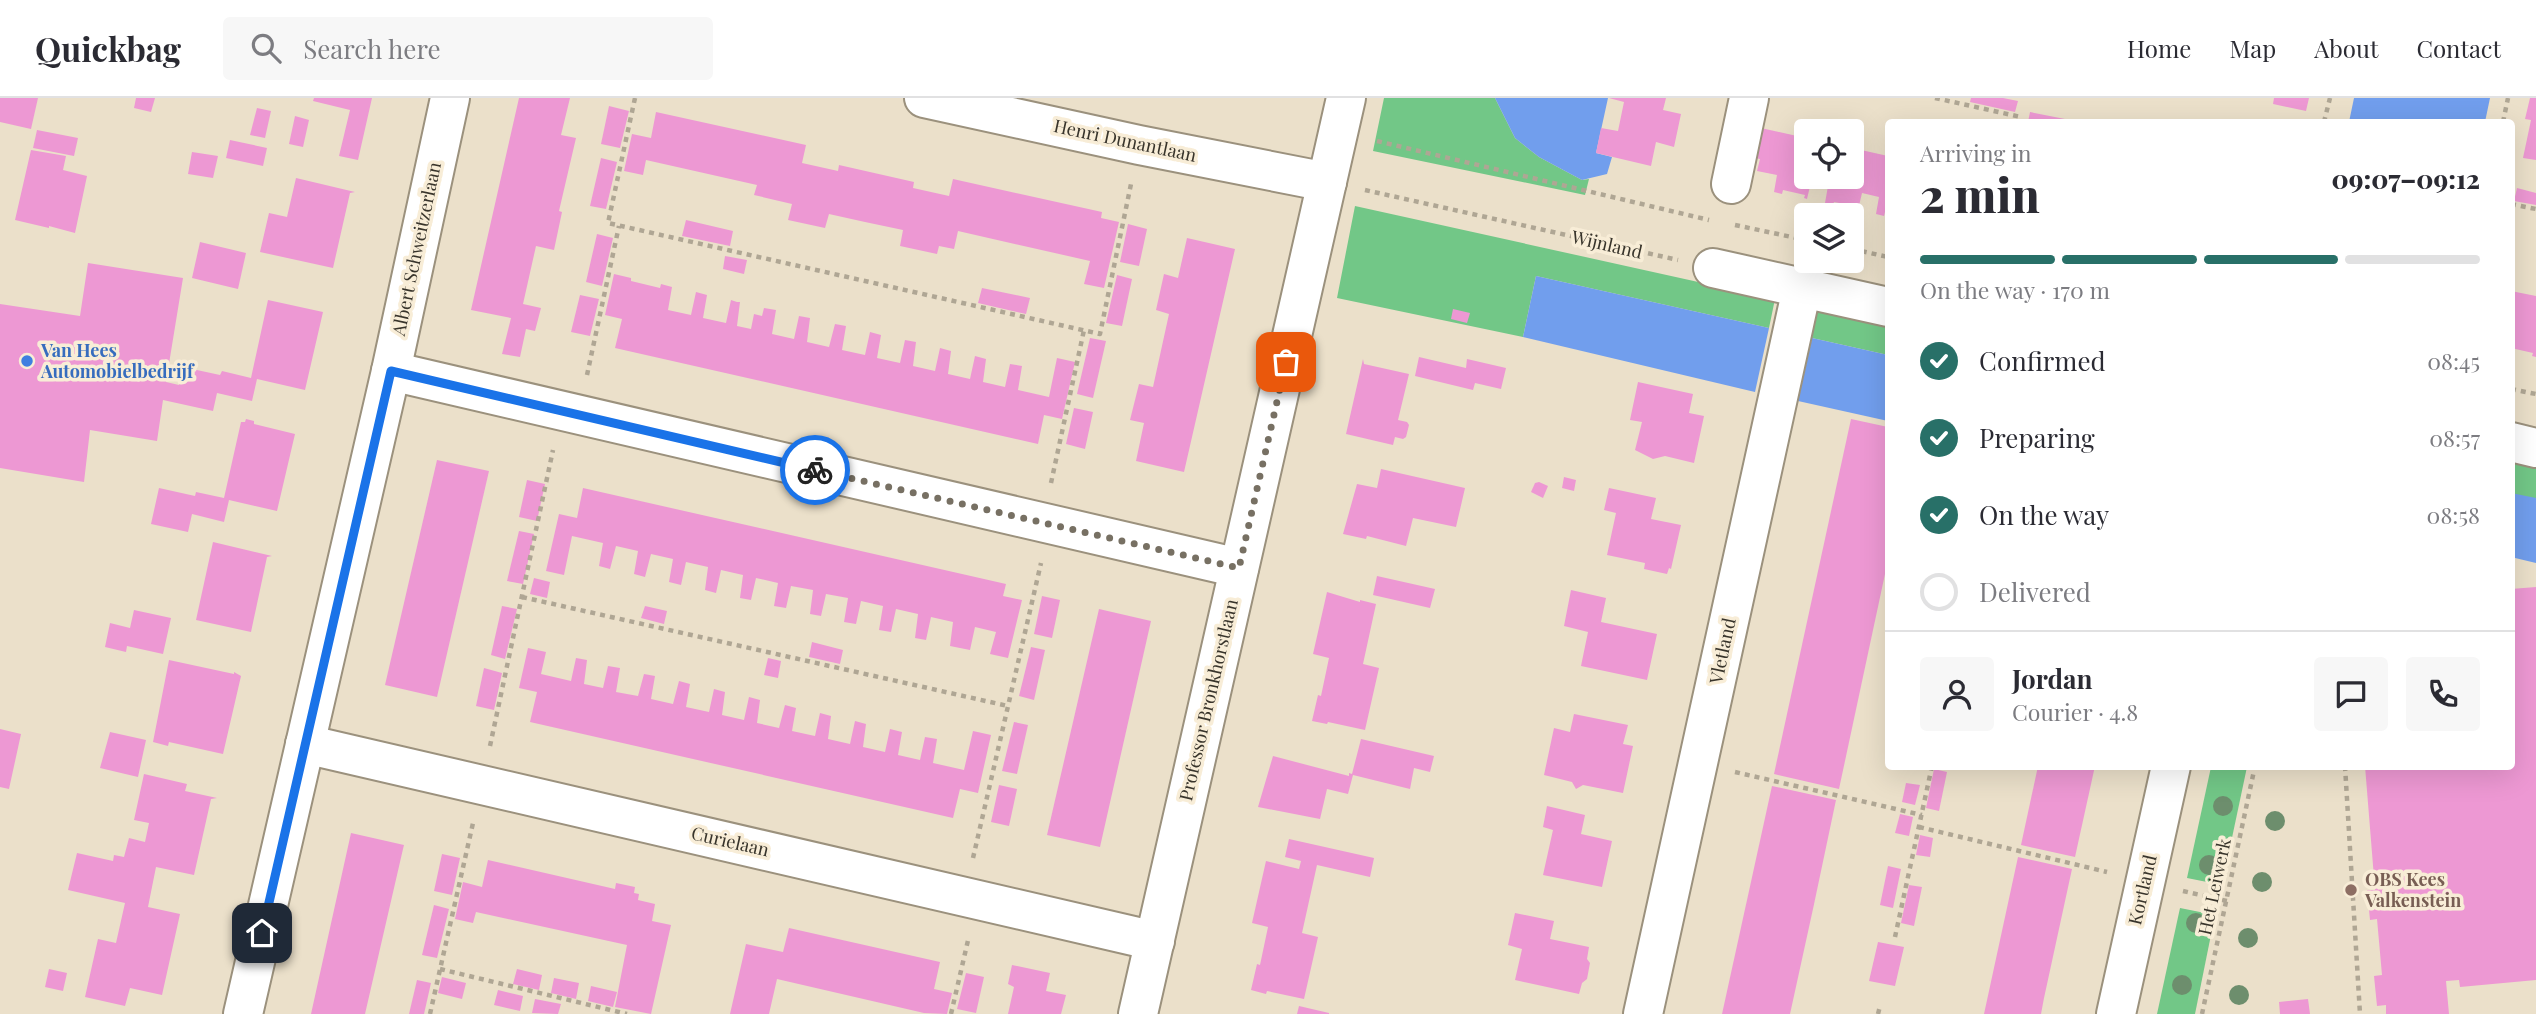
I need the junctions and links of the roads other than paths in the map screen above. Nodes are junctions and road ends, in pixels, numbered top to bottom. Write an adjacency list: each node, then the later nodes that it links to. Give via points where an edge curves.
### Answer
1 (450, 98): 10 (street, Albert Schweitzerlaan)
2 (925, 98): 5 (street, Henri Dunantlaan)
3 (1749, 98): 6 (street)
4 (1342, 115): 5 (street, Professor Bronkhorstlaan)
5 (1327, 182): 13 (street, Professor Bronkhorstlaan)
6 (1731, 184)
7 (1713, 268): 8 (street)
8 (1802, 288): 9 (street); 19 (street, Vletland)
9 (1885, 306)
10 (391, 371): 13 (street); 14 (street, Albert Schweitzerlaan)
11 (2515, 443): 12 (street)
12 (2536, 448)
13 (1239, 568): 16 (street, Professor Bronkhorstlaan)
14 (305, 744): 16 (street, Curielaan); 17 (street, Albert Schweitzerlaan)
15 (2170, 770): 20 (street, Kortland)
16 (1155, 941): 18 (street, Professor Bronkhorstlaan)
17 (243, 1014)
18 (1139, 1014)
19 (1643, 1014)
20 (2116, 1014)

